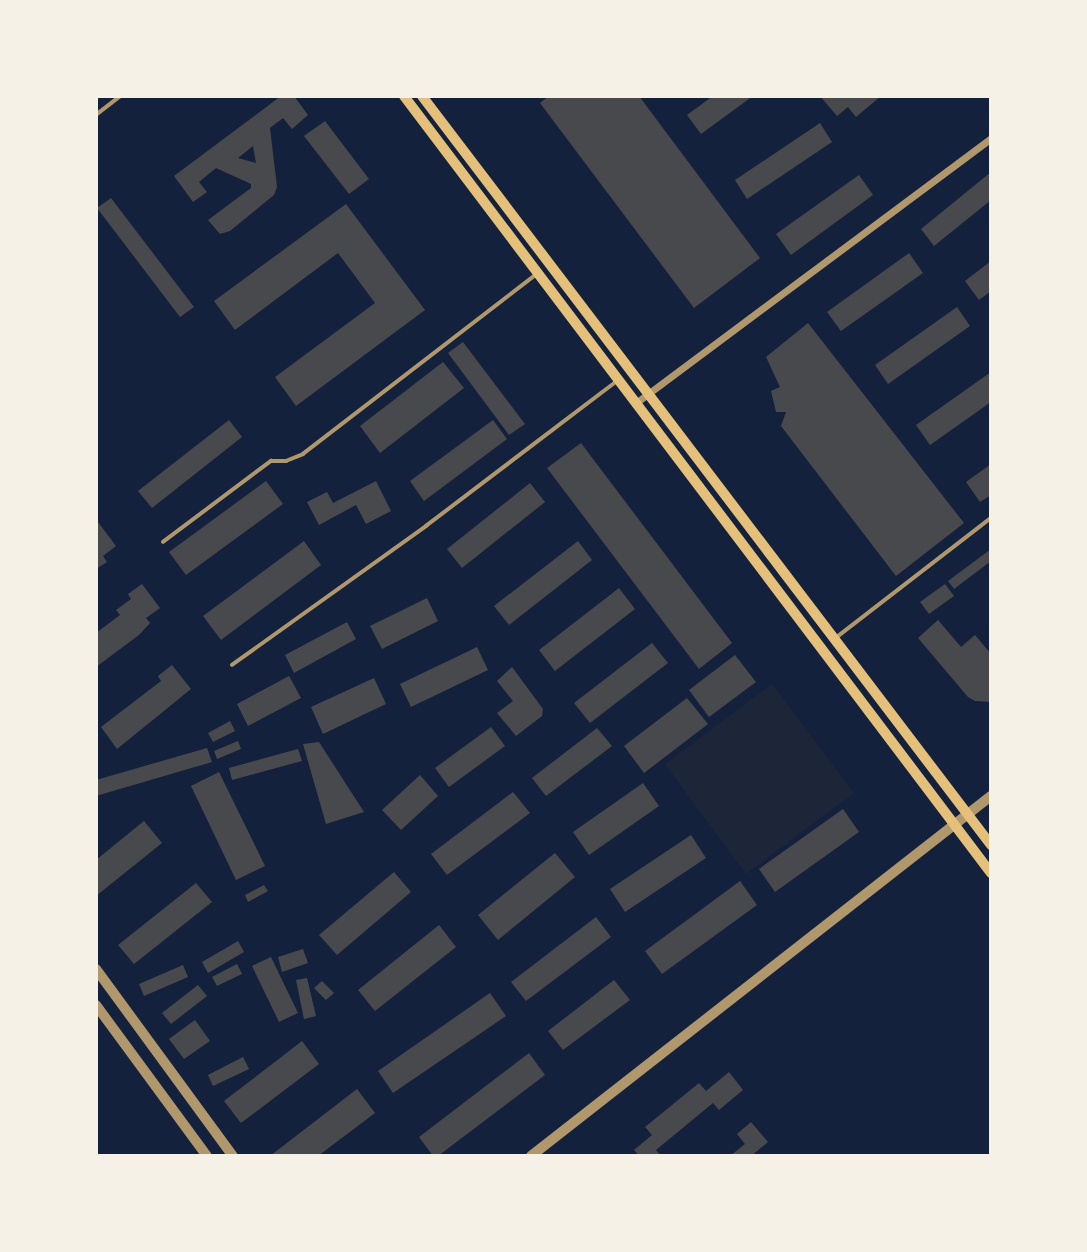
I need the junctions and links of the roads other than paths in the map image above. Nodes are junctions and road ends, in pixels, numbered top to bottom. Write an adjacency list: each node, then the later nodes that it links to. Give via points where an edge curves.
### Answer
1 (120, 96): 4 (lane)
2 (404, 96): 6 (main road)
3 (422, 96): 8 (main road)
4 (96, 115)
5 (991, 138): 8 (street)
6 (539, 273): 7 (main road); 11 (lane, via 303,454 271,461)
7 (620, 379): 9 (main road); 13 (lane)
8 (649, 393): 9 (street); 12 (main road)
9 (637, 402): 16 (main road)
10 (991, 518): 12 (lane)
11 (163, 541)
12 (835, 639): 15 (main road)
13 (232, 665)
14 (991, 796): 15 (street)
15 (969, 814): 16 (street); 17 (main road)
16 (955, 824): 18 (main road); 23 (street)
17 (991, 845)
18 (991, 873)
19 (96, 969): 22 (street)
20 (96, 1005): 21 (street)
21 (207, 1156)
22 (233, 1156)
23 (531, 1156)

